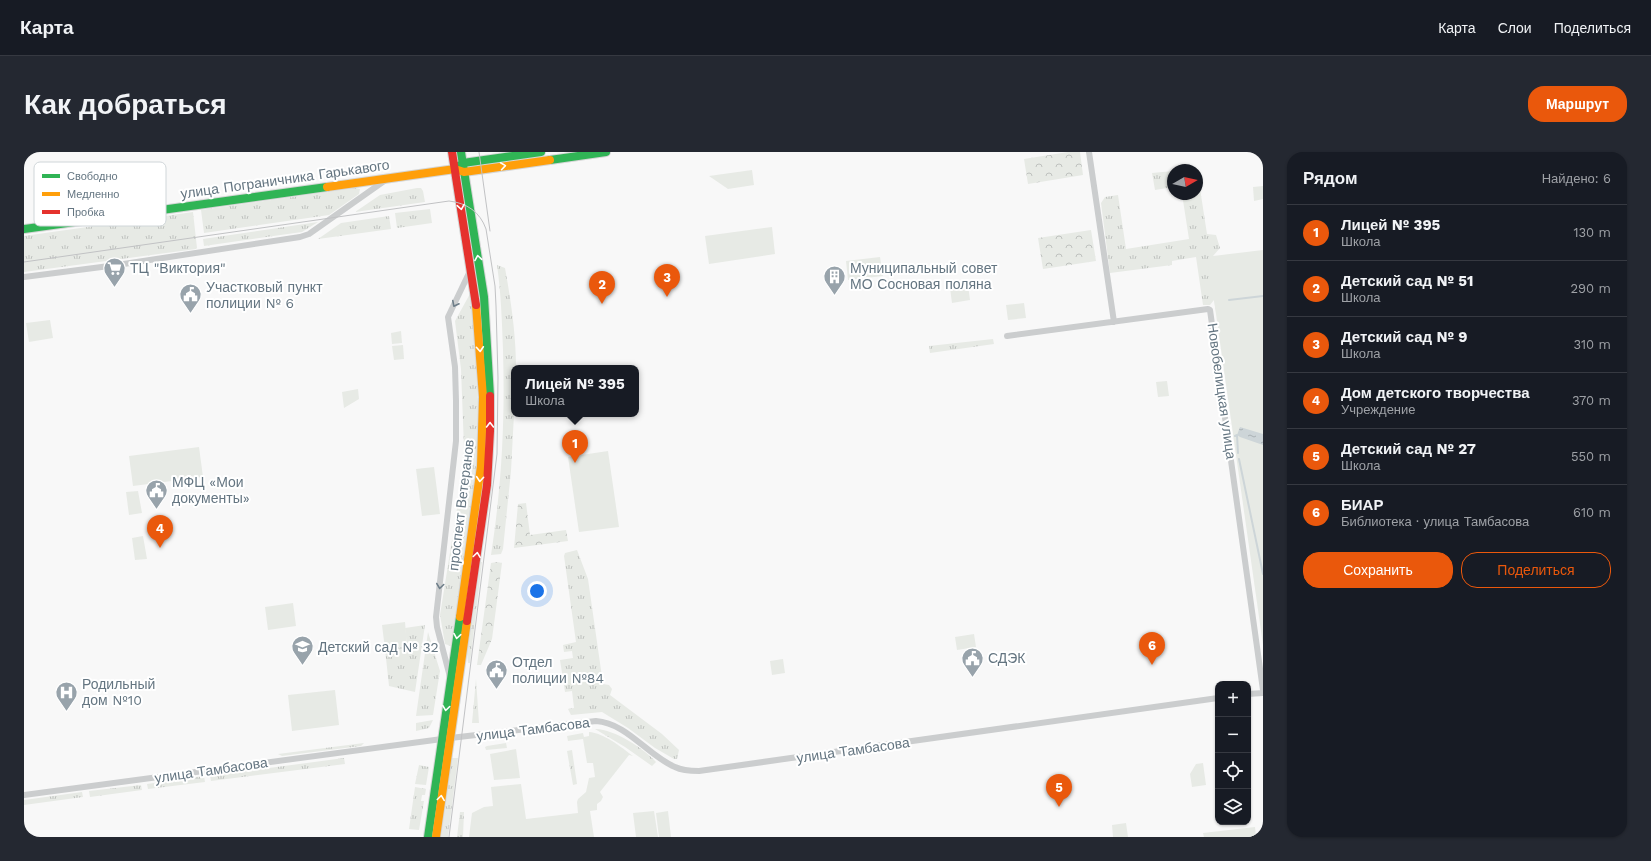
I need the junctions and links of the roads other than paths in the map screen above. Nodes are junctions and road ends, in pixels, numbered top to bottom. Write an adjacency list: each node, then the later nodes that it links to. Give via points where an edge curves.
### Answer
1 (452, 152): 7 (main road, проспект Ветеранов)
2 (461, 152): 6 (main road, проспект Ветеранов)
3 (541, 152): 6 (main road, улица Пограничника Гарькавого)
4 (602, 152): 8 (main road, улица Пограничника Гарькавого, one-way to 4)
5 (1089, 152): 15 (street)
6 (463, 163): 7 (main road, улица Пограничника Гарькавого); 8 (main road, проспект Ветеранов)
7 (455, 169): 8 (main road, улица Пограничника Гарькавого); 9 (main road, улица Пограничника Гарькавого); 13 (main road, проспект Ветеранов, one-way to 13)
8 (464, 172): 21 (main road, проспект Ветеранов, one-way to 8, via 487,485 490,431 484,297)
9 (388, 178): 10 (main road, улица Пограничника Гарькавого); 14 (street, via 309,234 300,237)
10 (166, 209)
11 (45, 226): 12 (main road, улица Пограничника Гарькавого)
12 (24, 229)
13 (471, 269): 17 (main road, проспект Ветеранов, one-way to 17, via 481,362 481,466); 17 (street, one-way to 17, via 448,317 455,368 456,441 436,617)
14 (24, 277)
15 (1114, 322): 16 (street); 18 (street, Новобелицкая улица, via 1210,310)
16 (1007, 336)
17 (450, 677): 21 (main road, проспект Ветеранов, one-way to 21)
18 (1263, 692): 19 (street)
19 (1251, 694)
20 (1215, 698): 21 (street, улица Тамбасова, via 699,771 685,771 675,767 619,728 603,722)
21 (446, 739): 22 (street, улица Тамбасова); 23 (main road, проспект Ветеранов); 24 (main road, проспект Ветеранов, one-way to 21)
22 (24, 795)
23 (428, 837)
24 (436, 837)

